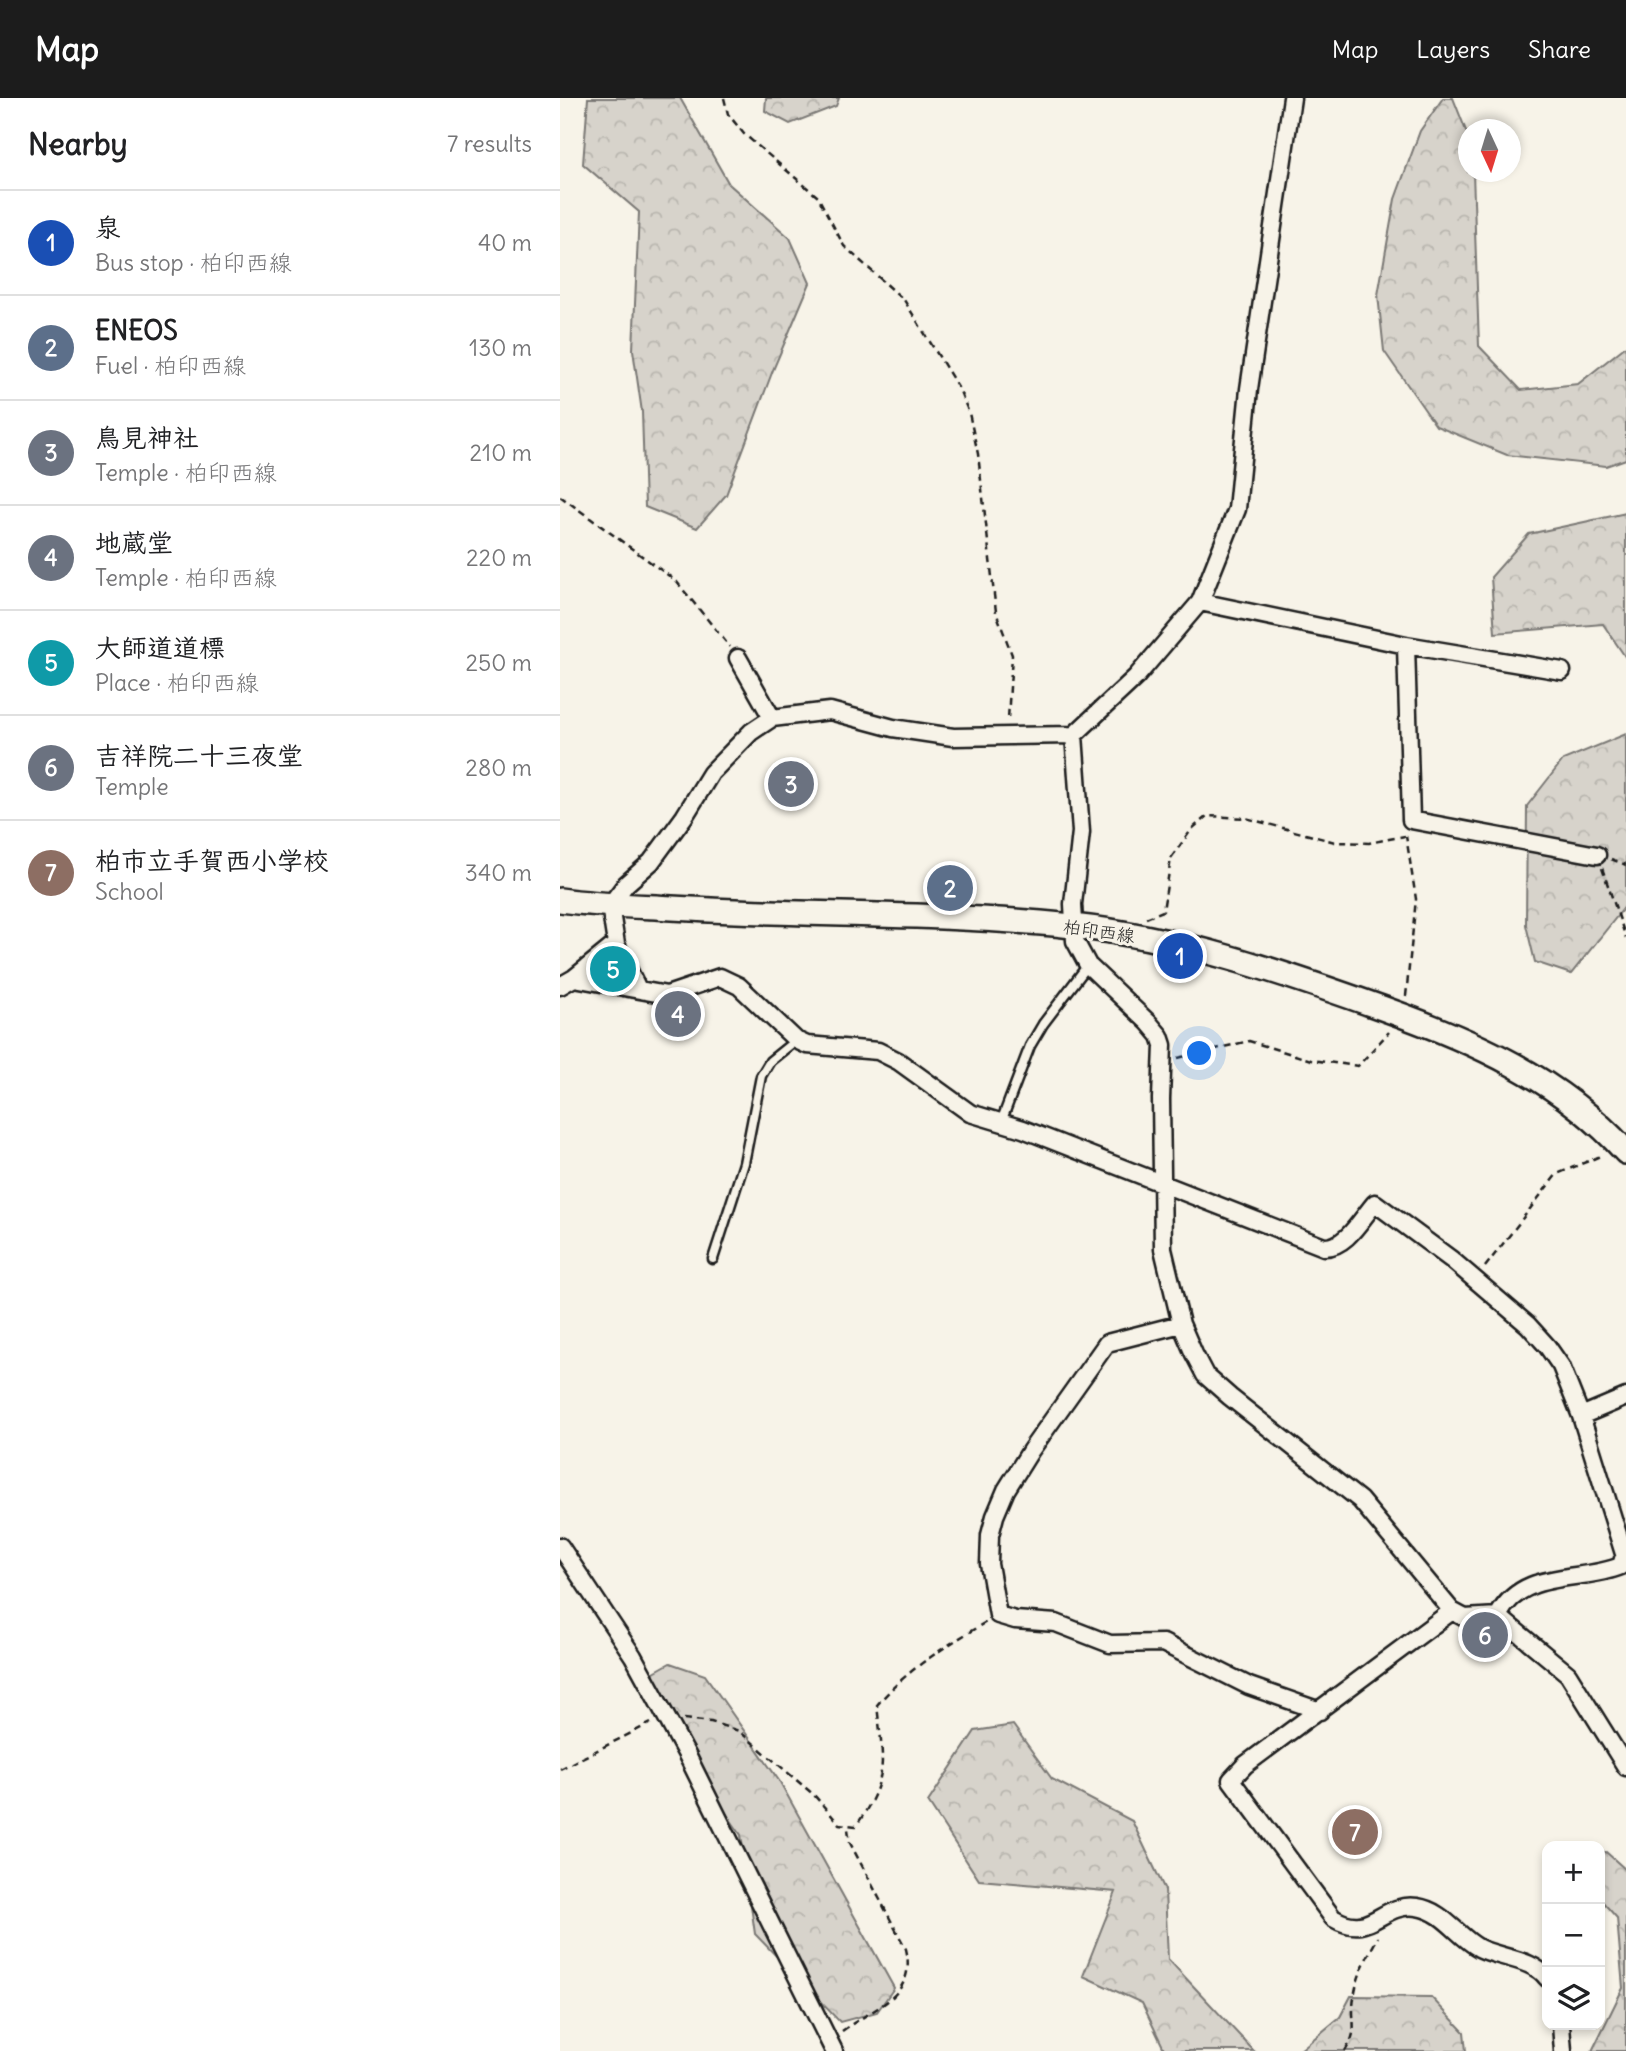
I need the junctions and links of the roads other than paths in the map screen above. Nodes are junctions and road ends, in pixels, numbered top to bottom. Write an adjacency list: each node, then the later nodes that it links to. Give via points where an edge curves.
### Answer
1 (1292, 98): 2 (street, via 1251,377 1237,509)
2 (1200, 602): 3 (street); 7 (street, via 1136,677)
3 (1406, 645): 5 (street); 8 (street, via 1409,828)
4 (738, 658): 6 (street)
5 (1562, 671)
6 (772, 718): 7 (street, via 830,712 926,734); 10 (street, via 751,732 711,773 651,862)
7 (1074, 735): 11 (street, via 1081,856)
8 (1597, 855)
9 (560, 900): 10 (main road, 柏印西線)
10 (610, 905): 11 (main road, 柏印西線); 12 (street)
11 (1072, 926): 13 (street); 18 (main road, 柏印西線, via 1191,946 1254,964 1495,1052 1594,1118)
12 (616, 944): 14 (street); 15 (street)
13 (1088, 965): 17 (lane, via 1030,1046); 19 (street, via 1160,1036)
14 (567, 982): 15 (street)
15 (637, 987): 16 (street, via 667,995 720,977 739,986)
16 (796, 1040): 17 (street, via 878,1051 970,1113); 20 (lane, via 770,1061 761,1076 744,1163)
17 (1001, 1122): 19 (street)
18 (1624, 1150)
19 (1162, 1186): 21 (street, via 1163,1249); 23 (street, via 1334,1248 1375,1203 1475,1280 1547,1346 1561,1366)
20 (713, 1259)
21 (1181, 1324): 26 (street, via 1205,1375 1351,1491); 28 (street, via 1107,1343 1006,1490 990,1535 989,1564 998,1615 1056,1623 1110,1644 1163,1643 1249,1686)
22 (1626, 1398): 23 (street)
23 (1581, 1416): 25 (street)
24 (560, 1546): 32 (street, via 633,1656)
25 (1625, 1559): 27 (street, via 1621,1566 1599,1574 1537,1581 1505,1603)
26 (1452, 1611): 27 (street, via 1465,1618); 28 (street)
27 (1498, 1616): 29 (street, via 1568,1674)
28 (1320, 1711): 30 (street, via 1231,1780 1333,1918 1359,1927 1396,1907 1419,1907 1440,1915 1475,1946 1522,1962)
29 (1626, 1767)
30 (1542, 1975)
31 (1561, 2030): 33 (street)
32 (832, 2046)
33 (1563, 2051)

